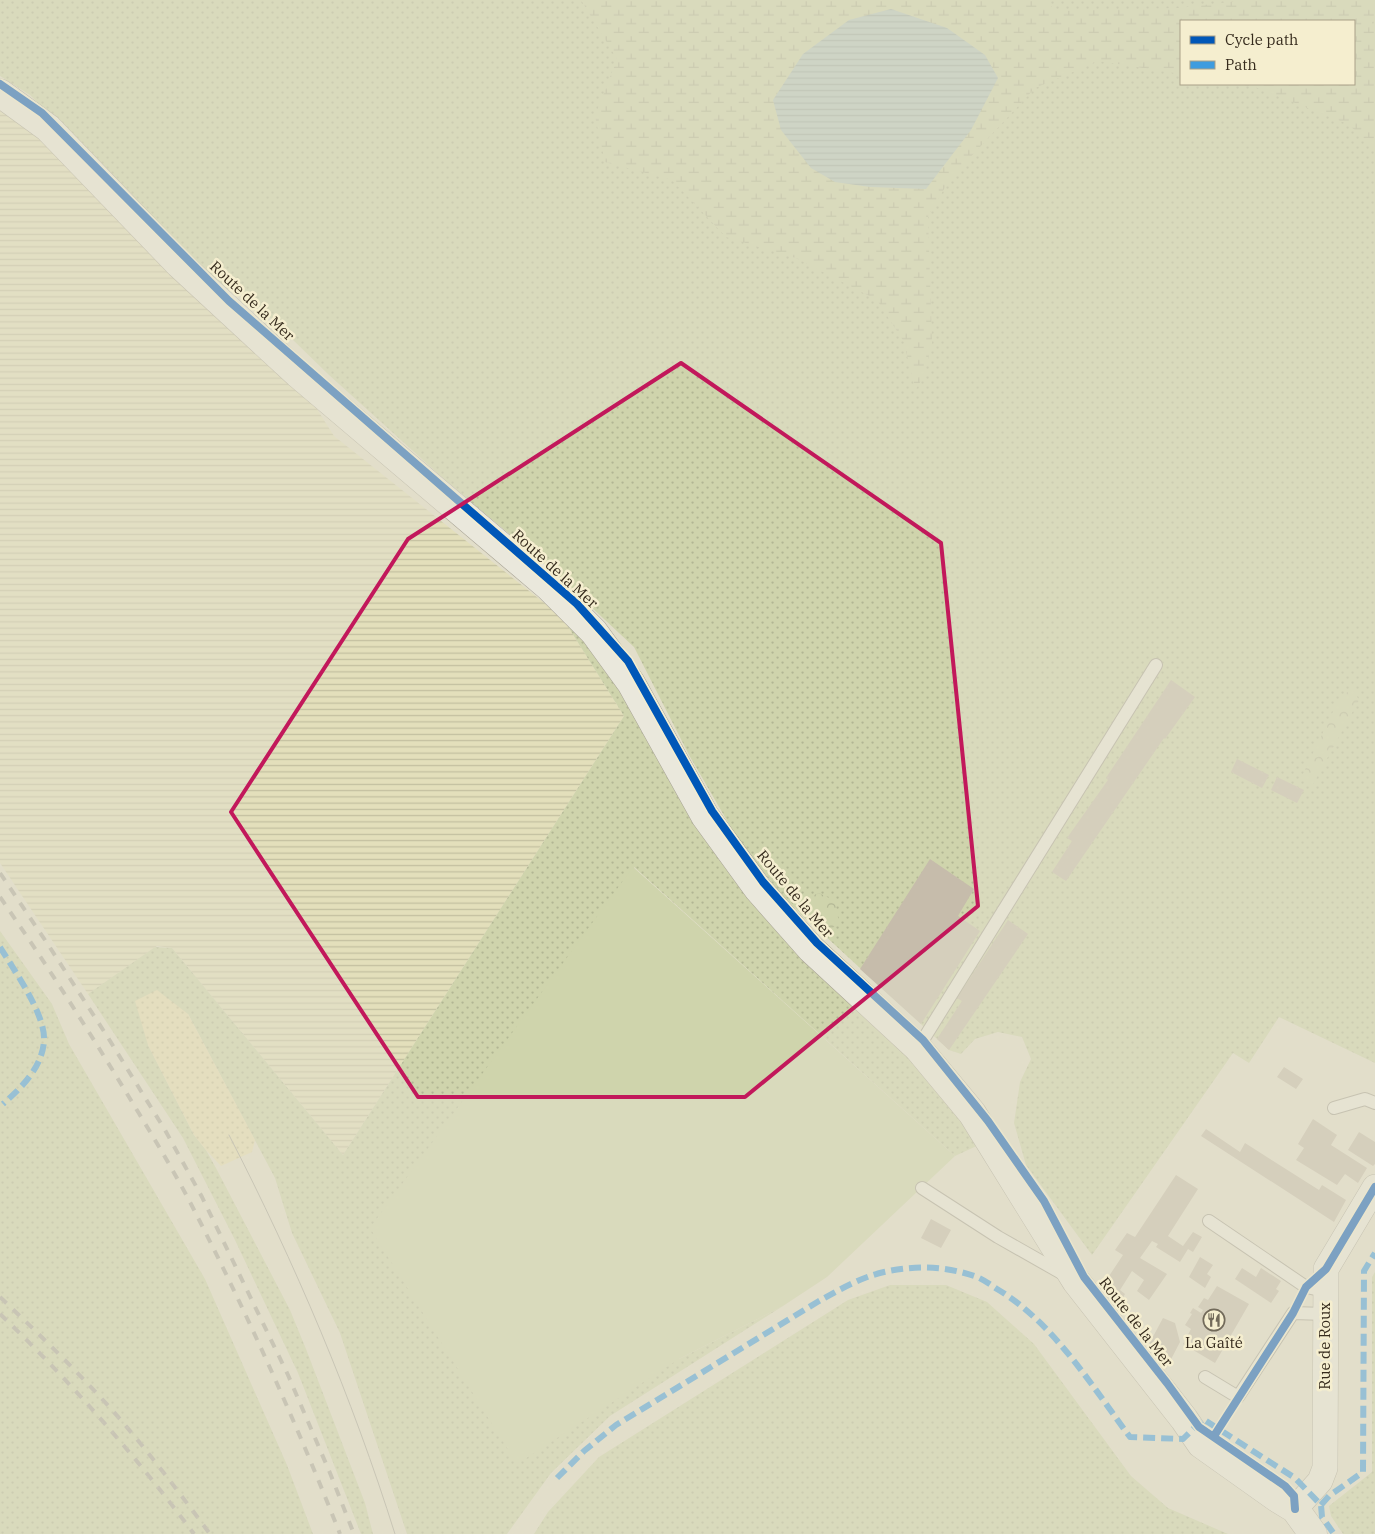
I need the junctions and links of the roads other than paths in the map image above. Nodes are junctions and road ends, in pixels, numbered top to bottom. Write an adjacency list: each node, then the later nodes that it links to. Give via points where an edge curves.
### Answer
1 (0, 92): 3 (street, via 48,128 179,264 291,368 549,587 594,632 632,683 705,816 758,889 811,949)
2 (1156, 666): 3 (lane)
3 (918, 1048): 9 (street, via 972,1114)
4 (1375, 1103): 5 (lane, via 1366,1099)
5 (1334, 1108)
6 (1375, 1186): 10 (street, Rue de Roux, via 1326,1269)
7 (922, 1188): 9 (lane, via 998,1237)
8 (1209, 1221): 10 (lane)
9 (1076, 1281): 12 (street, via 1201,1444)
10 (1325, 1302): 11 (lane, via 1293,1313 1238,1397); 12 (street, Rue de Roux, via 1325,1468 1320,1481)
11 (1205, 1377)
12 (1295, 1509): 13 (street)
13 (1313, 1534)

